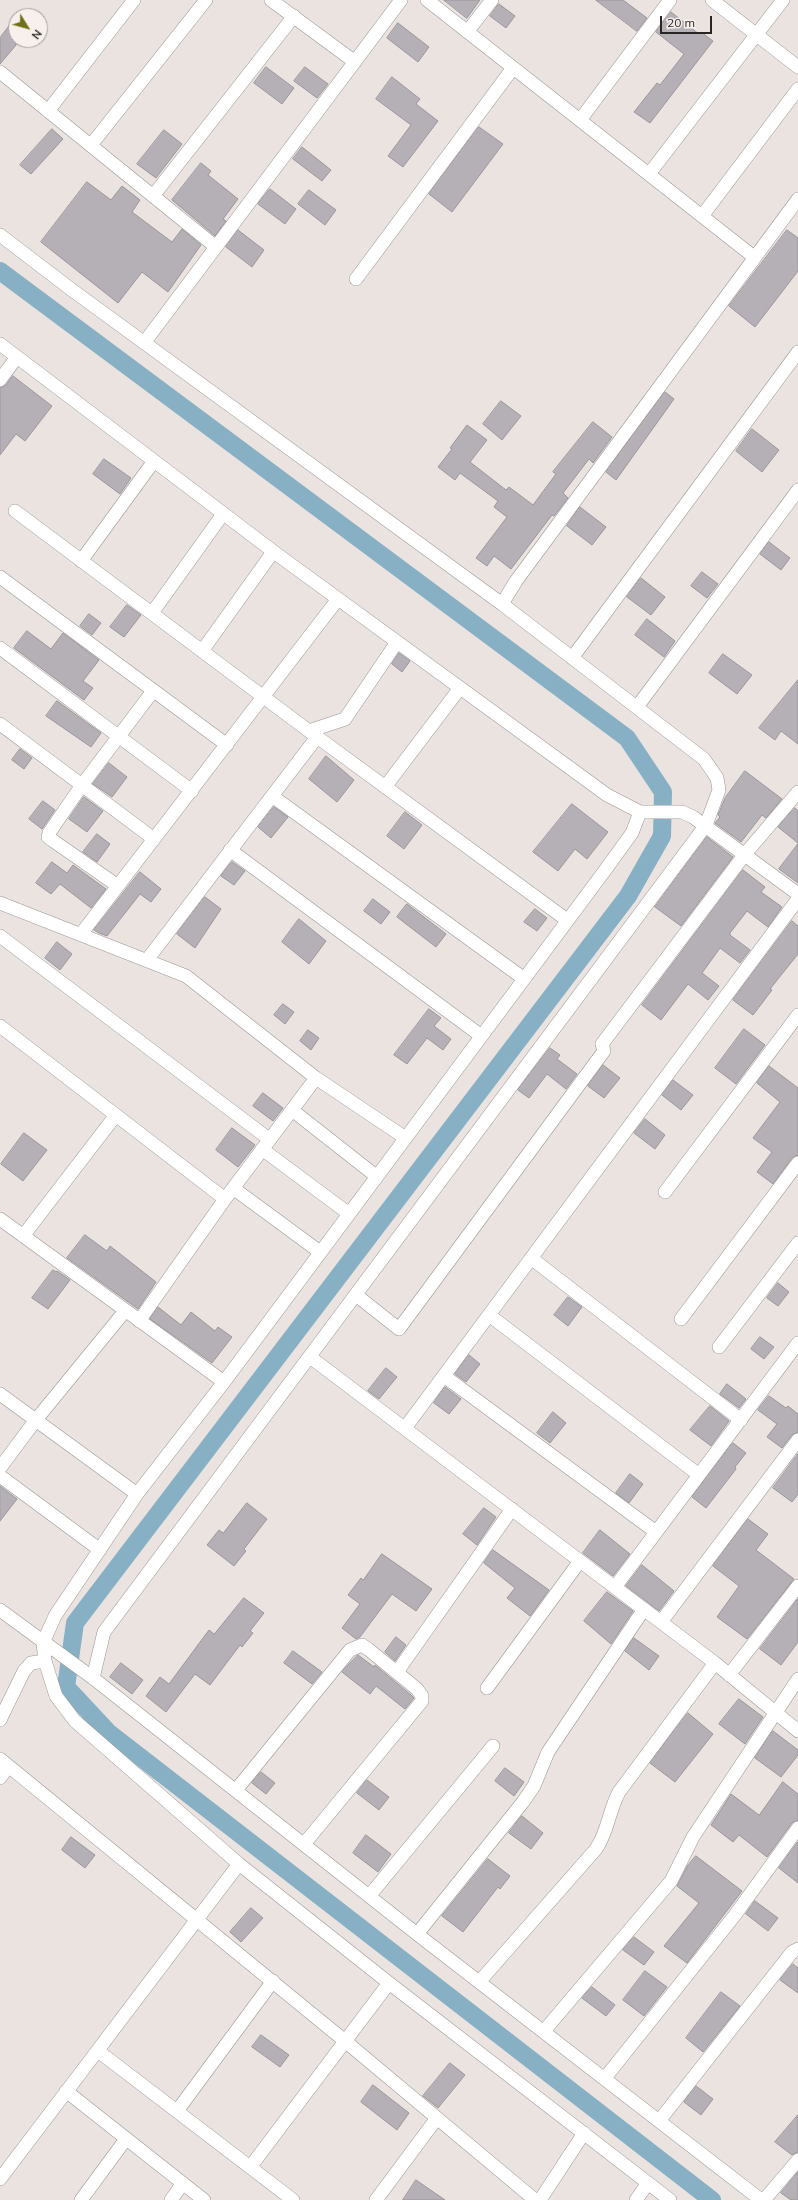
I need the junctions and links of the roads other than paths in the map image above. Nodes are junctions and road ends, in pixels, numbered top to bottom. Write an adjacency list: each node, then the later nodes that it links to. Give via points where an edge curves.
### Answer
1 (134, 0): 18 (street)
2 (206, 0): 20 (street)
3 (271, 0): 10 (street)
4 (401, 0): 13 (street)
5 (427, 0): 11 (street)
6 (492, 0): 11 (street)
7 (670, 0): 19 (street)
8 (712, 0): 12 (street)
9 (783, 0): 12 (street)
10 (294, 16): 13 (street); 22 (street)
11 (468, 32): 15 (street)
12 (756, 35): 14 (street); 21 (street)
13 (355, 62): 26 (street)
14 (798, 67)
15 (513, 68): 19 (street); 28 (street)
16 (0, 72): 18 (street)
17 (798, 89): 24 (street)
18 (48, 111): 20 (street)
19 (580, 120): 21 (street)
20 (90, 145): 22 (street)
21 (649, 174): 24 (street)
22 (153, 196): 26 (street)
23 (798, 199): 27 (street)
24 (702, 216): 27 (street)
25 (0, 235): 29 (street)
26 (216, 247): 29 (street)
27 (754, 257): 42 (street, via 516,580)
28 (356, 279)
29 (144, 343): 42 (street)
30 (0, 344): 32 (street)
31 (798, 352): 47 (street)
32 (17, 357): 33 (street); 34 (street)
33 (0, 380)
34 (154, 461): 37 (street); 39 (street)
35 (798, 490): 51 (street)
36 (15, 511): 39 (street)
37 (223, 514): 38 (street); 43 (street)
38 (274, 552): 41 (street); 46 (street)
39 (81, 561): 43 (street)
40 (0, 577): 49 (street)
41 (338, 599): 44 (street); 50 (street)
42 (502, 604): 47 (street)
43 (152, 613): 46 (street)
44 (397, 642): 48 (street); 53 (street, via 345,719)
45 (0, 648): 54 (street)
46 (202, 651): 50 (street)
47 (572, 658): 51 (street)
48 (460, 688): 57 (street); 61 (street, via 607,795)
49 (153, 691): 54 (street); 55 (street)
50 (264, 697): 53 (street); 55 (street)
51 (637, 707): 62 (street, via 704,759 717,778 719,790)
52 (0, 724): 56 (street)
53 (313, 734): 57 (street); 60 (street)
54 (118, 736): 56 (street); 58 (street)
55 (226, 745): 58 (street)
56 (82, 785): 63 (street); 66 (street, via 48,837)
57 (385, 787): 70 (street)
58 (192, 791): 63 (street)
59 (798, 792): 65 (street)
60 (272, 796): 64 (street); 74 (street)
61 (644, 812): 62 (street, via 682,812); 70 (street, via 632,833)
62 (706, 825): 65 (street); 94 (street)
63 (154, 839): 66 (street)
64 (230, 850): 73 (street); 77 (street)
65 (745, 854): 67 (street); 94 (street, via 602,1044 604,1051 399,1329)
66 (118, 886): 71 (street)
67 (798, 894)
68 (798, 899): 93 (street)
69 (0, 903): 71 (street)
70 (567, 920): 74 (street)
71 (81, 934): 73 (street)
72 (0, 936): 82 (street)
73 (147, 960): 78 (street, via 186,976)
74 (523, 978): 77 (street)
75 (798, 1014): 86 (street)
76 (0, 1026): 80 (street)
77 (480, 1035): 81 (street)
78 (316, 1078): 79 (street); 81 (street)
79 (292, 1110): 82 (street); 84 (street)
80 (116, 1115): 87 (street); 90 (street)
81 (404, 1137): 84 (street)
82 (266, 1144): 85 (street); 88 (street)
83 (798, 1163): 97 (street)
84 (376, 1176): 88 (street)
85 (233, 1188): 87 (street); 92 (street)
86 (665, 1192)
87 (225, 1199): 98 (street)
88 (348, 1213): 92 (street)
89 (0, 1219): 90 (street)
90 (23, 1236): 95 (street)
91 (798, 1242): 100 (street)
92 (320, 1252): 103 (street)
93 (531, 1258): 96 (street); 105 (street)
94 (356, 1295): 101 (street)
95 (125, 1311): 98 (street); 106 (street)
96 (489, 1315): 102 (street); 110 (street)
97 (681, 1319)
98 (139, 1320): 103 (street)
99 (798, 1343): 105 (street)
100 (719, 1348)
101 (310, 1357): 107 (street); 127 (street, via 104,1632)
102 (444, 1376): 107 (street); 114 (street)
103 (224, 1382): 112 (street)
104 (0, 1394): 106 (street)
105 (741, 1420): 110 (street)
106 (35, 1421): 109 (street); 112 (street)
107 (405, 1428): 113 (street)
108 (798, 1440): 121 (street)
109 (0, 1468)
110 (699, 1475): 114 (street)
111 (0, 1476): 115 (street)
112 (137, 1494): 115 (street)
113 (512, 1509): 116 (street); 125 (street)
114 (656, 1532): 118 (street)
115 (100, 1550): 122 (street, via 55,1616)
116 (580, 1561): 118 (street); 129 (street)
117 (798, 1586): 126 (street)
118 (615, 1587): 119 (street)
119 (644, 1609): 121 (street); 142 (street, via 548,1752 534,1786 523,1802)
120 (0, 1610): 122 (street)
121 (661, 1622): 124 (street)
122 (48, 1646): 123 (street); 127 (street)
123 (45, 1661): 131 (street, via 31,1663 24,1671); 139 (street, via 56,1696 74,1721)
124 (714, 1662): 126 (street); 145 (street, via 619,1792 610,1811 603,1840 596,1850)
125 (397, 1672): 136 (street, via 362,1645 350,1650); 138 (street, via 417,1689 422,1701)
126 (729, 1675): 130 (street)
127 (90, 1676): 136 (street)
128 (798, 1679): 130 (street)
129 (487, 1688)
130 (776, 1714): 132 (street); 147 (street, via 693,1837 671,1881)
131 (0, 1720)
132 (798, 1731)
133 (493, 1746): 140 (street)
134 (4, 1763): 135 (street); 141 (street)
135 (0, 1778)
136 (236, 1790): 138 (street)
137 (798, 1828): 150 (street, via 735,1915)
138 (304, 1844): 140 (street)
139 (239, 1864): 141 (street); 146 (street)
140 (370, 1895): 142 (street)
141 (197, 1919): 144 (street); 149 (street)
142 (417, 1934): 145 (street)
143 (798, 1949): 154 (street, via 792,1952)
144 (273, 1981): 148 (street); 152 (street)
145 (480, 1981): 147 (street)
146 (388, 1983): 148 (street); 155 (street)
147 (544, 2031): 150 (street)
148 (345, 2040): 153 (street); 158 (street)
149 (98, 2050): 151 (street); 152 (street)
150 (605, 2078): 154 (street)
151 (66, 2092): 156 (street); 159 (street)
152 (177, 2111): 158 (street)
153 (437, 2118): 166 (street); 167 (street)
154 (659, 2121): 171 (street)
155 (584, 2133): 161 (street); 168 (street)
156 (126, 2138): 160 (street); 162 (street)
157 (798, 2160): 171 (street)
158 (251, 2166): 165 (street)
159 (0, 2179)
160 (183, 2183): 163 (street); 164 (street)
161 (648, 2183): 169 (street); 170 (street)
162 (81, 2200)
163 (171, 2200)
164 (204, 2200)
165 (293, 2200)
166 (376, 2200)
167 (535, 2200)
168 (540, 2200)
169 (636, 2200)
170 (670, 2200)
171 (763, 2200)

